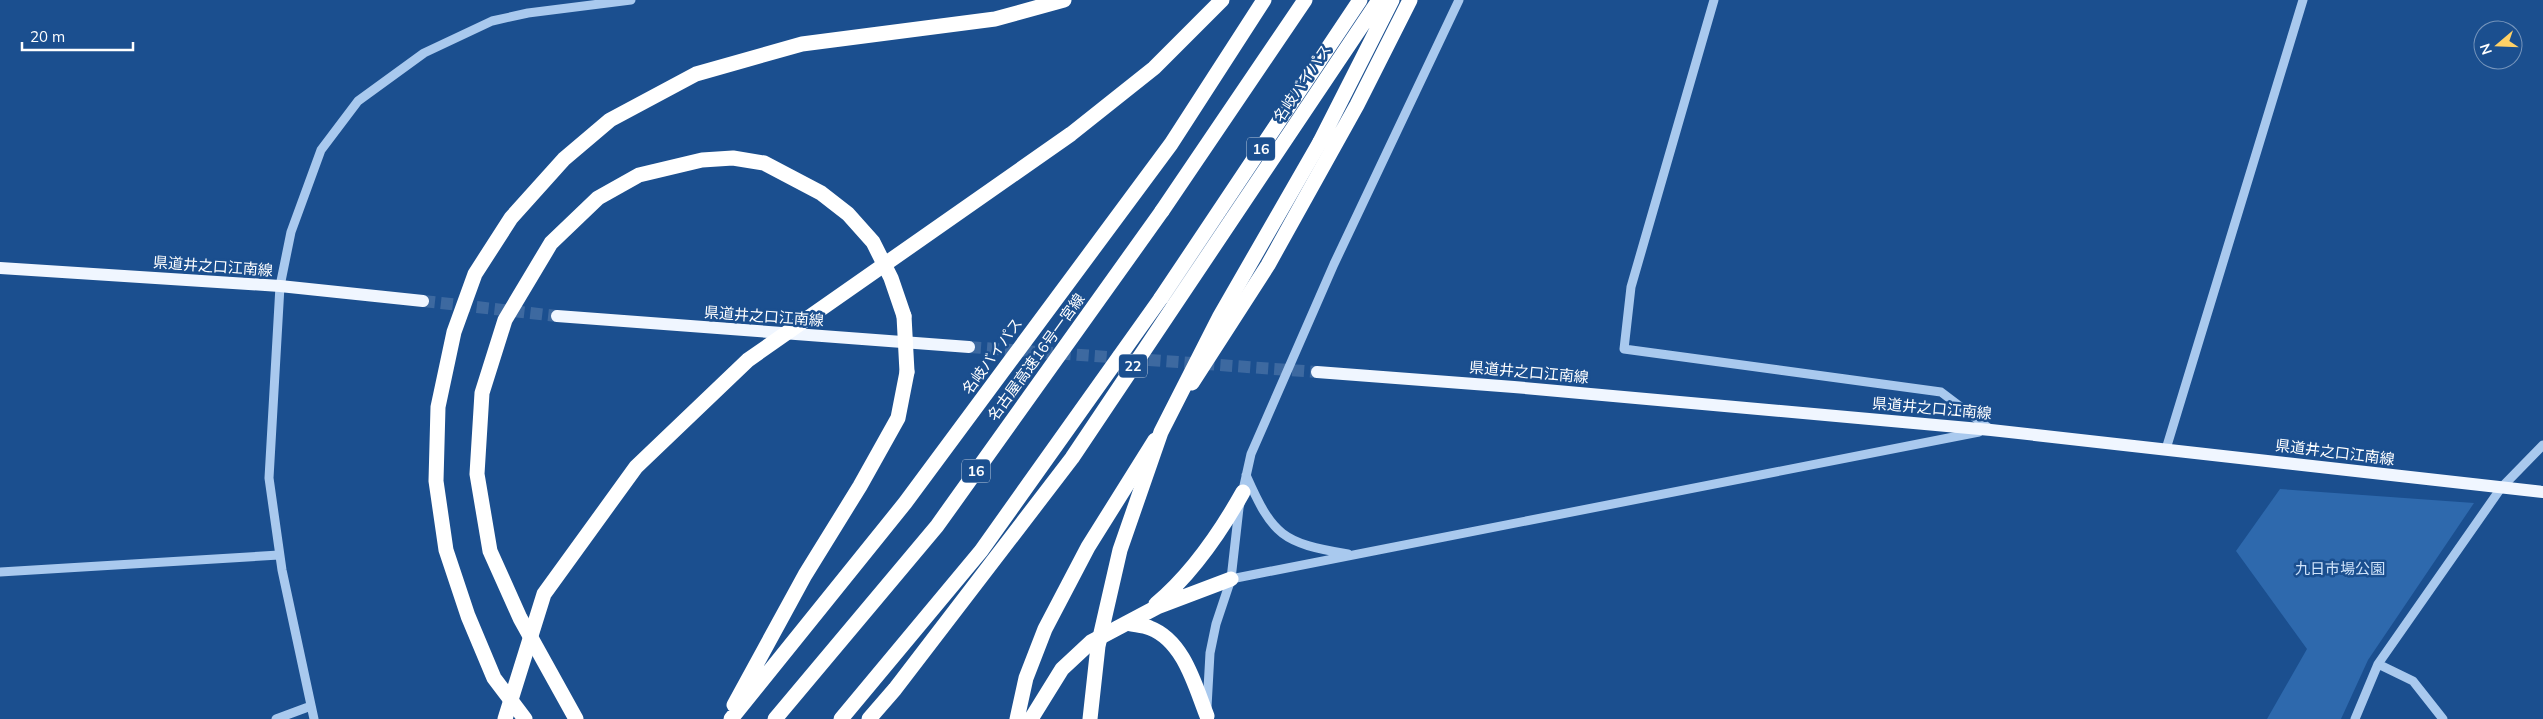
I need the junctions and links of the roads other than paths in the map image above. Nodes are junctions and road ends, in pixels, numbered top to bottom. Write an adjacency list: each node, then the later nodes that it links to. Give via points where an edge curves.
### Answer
1 (631, 0): 14 (street, via 528,13 492,22 424,53 358,101 322,150 291,232)
2 (1064, 0): 38 (highway, via 995,18 802,44 696,74 610,120 564,159 511,218 480,266 454,332 438,407 436,481 446,550 468,616 494,678)
3 (1222, 0): 37 (highway, bridge, via 1154,68 1071,134 748,360 636,467 544,594)
4 (1264, 0): 41 (highway, 名岐バイパス, via 1170,144 917,487)
5 (1305, 0): 42 (highway, 名古屋高速16号一宮線 / 16, bridge, via 1162,212 937,526)
6 (1360, 0): 43 (highway, 16, bridge, via 1161,298 981,551)
7 (1379, 0): 44 (highway, 名岐バイパス / 22, via 1072,458)
8 (1392, 0): 47 (highway, bridge, via 1320,142 1220,316 1161,432 1118,560 1098,646)
9 (1410, 0): 45 (highway, via 1357,105 1268,266 1088,547 1045,629 1026,678)
10 (1459, 0): 22 (street, via 1334,264 1251,454)
11 (1714, 0): 19 (street, via 1631,287 1624,349 1942,392)
12 (2303, 0): 21 (street)
13 (0, 268): 14 (main road, 県道井之口江南線)
14 (280, 286): 15 (main road, 県道井之口江南線); 26 (street, via 269,478)
15 (423, 301)
16 (557, 316): 17 (main road, 県道井之口江南線)
17 (969, 347)
18 (1317, 372): 19 (main road, 県道井之口江南線)
19 (1991, 430): 21 (main road, 県道井之口江南線); 27 (street)
20 (2543, 445): 23 (street)
21 (2166, 448): 23 (main road, 県道井之口江南線)
22 (1246, 475): 24 (street); 27 (street, via 1263,513 1278,530 1307,547)
23 (2502, 488): 25 (main road, 県道井之口江南線); 32 (street)
24 (1243, 492): 29 (street); 30 (highway, via 1208,549 1164,597)
25 (2543, 492)
26 (279, 555): 28 (street); 33 (street)
27 (1354, 556): 29 (street)
28 (0, 572)
29 (1231, 579): 30 (highway); 34 (street, via 1210,654)
30 (1141, 616): 31 (highway)
31 (1127, 623): 34 (highway, via 1150,628 1165,637 1189,669); 46 (highway, via 1090,642 1062,669)
32 (2378, 664): 48 (street); 49 (street, via 2413,681)
33 (311, 706): 35 (street); 36 (street)
34 (1206, 717)
35 (276, 719)
36 (314, 719)
37 (505, 719)
38 (524, 719)
39 (576, 719): 40 (highway, bridge, via 520,618 490,552 477,474 482,393 505,320 551,243 598,198 639,175 702,160 733,158 764,163 821,194 848,214 873,242 891,278 904,316 907,372 898,418)
40 (726, 719)
41 (731, 719)
42 (775, 719)
43 (841, 719)
44 (869, 719)
45 (1017, 719)
46 (1031, 719)
47 (1090, 719)
48 (2355, 719)
49 (2443, 719)

